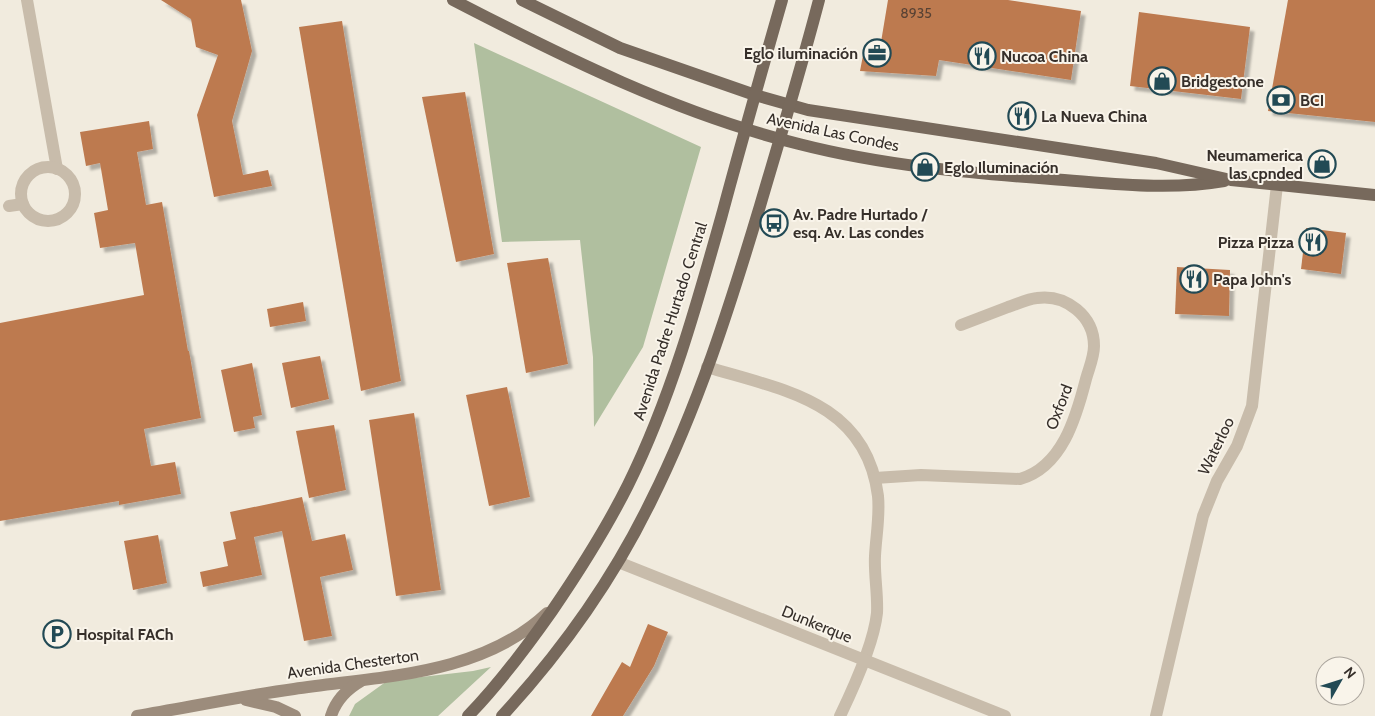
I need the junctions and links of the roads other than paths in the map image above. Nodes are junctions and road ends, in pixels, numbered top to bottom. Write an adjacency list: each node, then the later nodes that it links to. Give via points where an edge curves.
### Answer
1 (28, 0): 10 (street)
2 (453, 0): 8 (main road, Avenida Las Condes, via 578,63 708,117)
3 (522, 0): 6 (main road, Avenida Las Condes, via 620,48)
4 (782, 0): 6 (main road, Avenida Padre Hurtado Central)
5 (819, 0): 7 (main road)
6 (755, 96): 7 (main road, Avenida Las Condes); 8 (main road, Avenida Padre Hurtado Central)
7 (790, 106): 9 (main road); 11 (main road, Avenida Las Condes, via 1156,163)
8 (745, 128): 9 (main road, Avenida Las Condes); 20 (main road, Avenida Padre Hurtado Central, via 702,285 661,410 609,520)
9 (780, 139): 11 (main road, Avenida Las Condes, via 888,162 1000,176 1156,186); 17 (main road, via 742,267)
10 (58, 169): 14 (street, via 48,167 30,174 21,190); 14 (street, via 68,175 75,192 70,210 62,218 44,221 35,218)
11 (1231, 180): 12 (main road, Avenida Las Condes)
12 (1277, 185): 13 (main road, Avenida Las Condes); 31 (street, Waterloo, via 1252,406 1237,446 1217,481 1203,516)
13 (1375, 195)
14 (23, 204): 15 (street)
15 (9, 206)
16 (961, 324): 18 (street, Oxford, via 1036,298 1067,302 1081,313 1092,335 1093,355 1079,406 1066,436 1045,466 1020,479 921,474)
17 (707, 367): 18 (street, via 796,394 820,406 848,429 860,444); 19 (main road, via 666,469)
18 (875, 478): 21 (street, via 878,509 875,558 877,614)
19 (618, 562): 21 (street, Dunkerque); 28 (main road, via 541,671)
20 (556, 604): 22 (main road, Avenida Chesterton, via 519,636 494,649 424,671); 27 (main road, Avenida Padre Hurtado Central, via 504,676)
21 (863, 659): 29 (street); 30 (street, Dunkerque)
22 (363, 680): 23 (main road, Avenida Chesterton); 26 (main road, via 338,700)
23 (232, 699): 24 (main road, Avenida Chesterton); 25 (main road, via 262,703)
24 (138, 716)
25 (294, 716)
26 (331, 716)
27 (468, 716)
28 (502, 716)
29 (840, 716)
30 (1005, 716)
31 (1156, 716)

